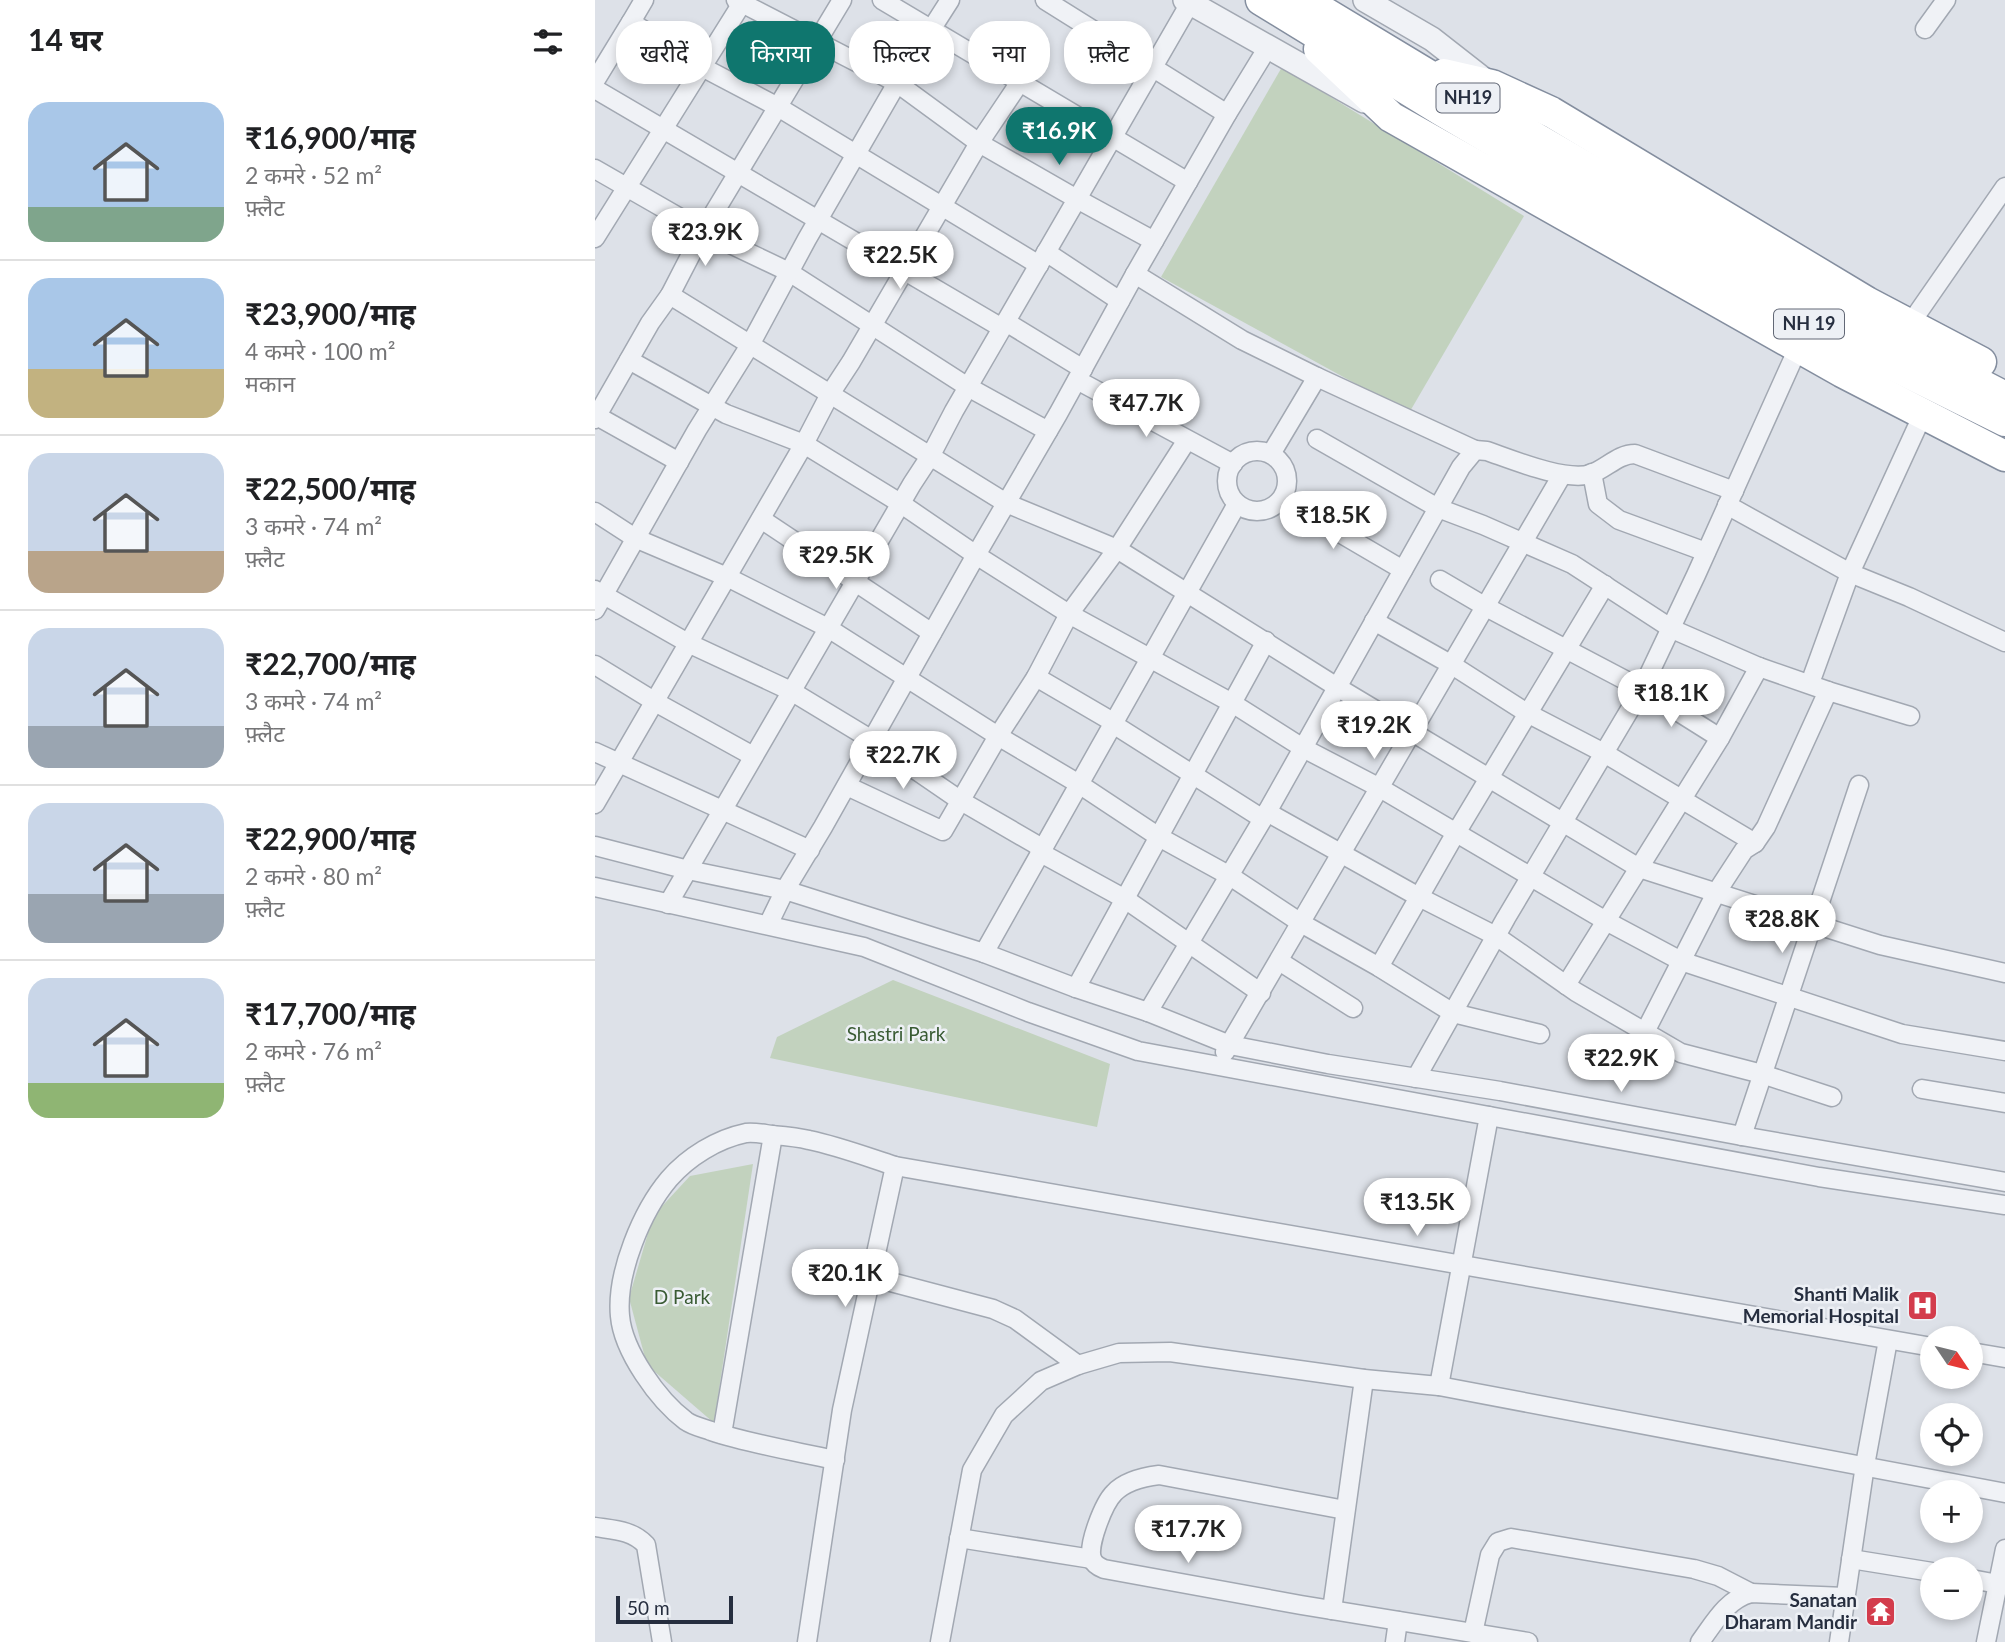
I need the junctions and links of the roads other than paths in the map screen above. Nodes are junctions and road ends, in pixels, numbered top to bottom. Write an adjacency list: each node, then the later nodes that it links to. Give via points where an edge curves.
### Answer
1 (644, 0): 12 (street)
2 (842, 0): 14 (street)
3 (882, 0): 15 (street)
4 (950, 0): 16 (street)
5 (1045, 0): 17 (street)
6 (1261, 0): 11 (highway, NH 19)
7 (1365, 0): 34 (street, via 1432,39)
8 (1947, 0): 18 (street)
9 (741, 1): 13 (street); 21 (street)
10 (1187, 1): 20 (street); 22 (street)
11 (1304, 13): 23 (highway, NH19); 38 (highway, via 1315,46); 50 (highway, NH 19, via 1441,111)
12 (632, 21)
13 (778, 21)
14 (830, 21)
15 (918, 21)
16 (937, 21)
17 (1078, 21)
18 (1925, 29)
19 (616, 47): 26 (street)
20 (1269, 47): 37 (street); 38 (street)
21 (712, 50)
22 (1153, 66)
23 (1416, 67): 34 (highway); 50 (highway, NH19)
24 (1153, 69): 37 (street)
25 (712, 72): 36 (street)
26 (595, 81)
27 (691, 84): 39 (street)
28 (792, 84): 36 (street)
29 (896, 84): 42 (street)
30 (898, 84): 41 (street)
31 (1019, 84): 41 (street)
32 (1023, 84): 40 (street)
33 (1143, 84): 40 (street)
34 (1492, 85): 61 (highway, via 1551,113)
35 (595, 89): 39 (street)
36 (778, 107): 42 (street); 44 (street)
37 (1227, 114): 45 (street)
38 (1391, 117): 65 (highway)
39 (663, 129): 44 (street); 46 (street)
40 (1113, 138): 45 (street); 48 (street)
41 (979, 143): 48 (street); 49 (street)
42 (857, 154): 49 (street); 51 (street)
43 (595, 169): 46 (street)
44 (738, 173): 51 (street); 52 (street)
45 (1188, 182): 54 (street)
46 (626, 186): 52 (street); 53 (street)
47 (2005, 187): 61 (street)
48 (1077, 199): 54 (street); 55 (street)
49 (943, 205): 55 (street); 56 (street)
50 (1626, 205): 72 (highway, NH19); 76 (highway, NH 19, via 1775,307)
51 (818, 220): 56 (street); 57 (street)
52 (703, 231): 57 (street); 59 (street)
53 (595, 238)
54 (1154, 241): 58 (street)
55 (1042, 259): 60 (street); 62 (street)
56 (904, 271): 62 (street); 63 (street)
57 (789, 272): 63 (street); 64 (street)
58 (1135, 274): 60 (street); 69 (street, via 1231,334)
59 (670, 295): 64 (street); 66 (street)
60 (1121, 301): 67 (street)
61 (1910, 324): 68 (highway)
62 (1004, 325): 67 (street); 70 (street)
63 (872, 327): 70 (street); 71 (street)
64 (750, 345): 71 (street); 73 (street)
65 (1798, 348): 74 (highway); 89 (street)
66 (629, 360): 73 (street); 75 (street)
67 (1080, 374): 77 (street); 79 (street)
68 (2005, 374)
69 (1317, 377): 81 (street); 82 (street)
70 (968, 387): 77 (street); 83 (street)
71 (830, 394): 80 (street); 83 (street)
72 (2005, 397)
73 (711, 407): 80 (street); 85 (street)
74 (1923, 414): 84 (highway); 103 (street)
75 (596, 417): 85 (street)
76 (2005, 421)
77 (1048, 431): 92 (street)
78 (1317, 439): 94 (street)
79 (1187, 440): 86 (street); 99 (street)
80 (804, 444): 91 (street); 96 (street)
81 (1475, 450): 88 (street); 94 (street)
82 (1271, 454): 86 (street, via 1254,451); 90 (street, via 1287,474)
83 (931, 455): 91 (street); 92 (street)
84 (2005, 456)
85 (679, 462): 97 (street)
86 (1233, 464): 93 (street, via 1228,489)
87 (1591, 474): 88 (street); 89 (street, via 1622,456 1635,454); 100 (street, via 1598,504 1619,520)
88 (1562, 475): 98 (street)
89 (1730, 498): 100 (street); 103 (street)
90 (1282, 499): 93 (street, via 1260,512); 102 (street)
91 (900, 503): 101 (street); 105 (street)
92 (1006, 503): 99 (street); 101 (street)
93 (1237, 504): 108 (street)
94 (1438, 508): 98 (street); 102 (street)
95 (595, 512): 97 (street)
96 (761, 519): 104 (street); 105 (street)
97 (635, 538): 104 (street); 109 (street)
98 (1523, 543): 107 (street, via 1572,564); 110 (street)
99 (1117, 549): 108 (street); 111 (street)
100 (1706, 552): 114 (street)
101 (976, 555): 111 (street); 115 (street)
102 (1403, 570): 112 (street)
103 (1850, 573): 117 (street); 124 (street)
104 (727, 577): 113 (street); 118 (street)
105 (856, 580): 113 (street); 115 (street)
106 (1440, 580): 110 (street)
107 (1605, 585): 114 (street); 119 (street)
108 (1187, 592): 116 (street); 120 (street)
109 (598, 598): 118 (street)
110 (1486, 607): 119 (street); 122 (street)
111 (1069, 614): 120 (street); 125 (street)
112 (1374, 621): 122 (street); 127 (street)
113 (828, 628): 126 (street); 129 (street)
114 (1671, 629): 123 (street); 128 (street)
115 (932, 633): 126 (street)
116 (1266, 641): 127 (street); 132 (street)
117 (2005, 642)
118 (688, 643): 129 (street); 131 (street)
119 (1565, 648): 128 (street); 133 (street)
120 (1150, 658): 132 (street); 135 (street)
121 (595, 665): 131 (street)
122 (1452, 665): 133 (street); 136 (street)
123 (1759, 667): 130 (street); 138 (street)
124 (1814, 675)
125 (1036, 677): 135 (street); 137 (street)
126 (907, 678): 137 (street); 139 (street)
127 (1337, 687): 136 (street); 140 (street)
128 (1642, 688): 138 (street); 142 (street)
129 (791, 691): 139 (street); 143 (street)
130 (1828, 691): 134 (street); 159 (street)
131 (655, 702): 143 (street); 144 (street)
132 (1231, 704): 140 (street); 145 (street)
133 (1527, 713): 142 (street); 146 (street)
134 (1910, 716)
135 (1113, 724): 145 (street); 147 (street)
136 (1413, 732): 146 (street); 150 (street)
137 (998, 736): 147 (street); 152 (street)
138 (1720, 738): 151 (street)
139 (872, 740): 149 (street); 152 (street)
140 (1303, 748): 150 (street); 155 (street)
141 (595, 752): 144 (street)
142 (1604, 753): 151 (street); 156 (street)
143 (753, 756): 154 (street)
144 (619, 764): 153 (street); 154 (street)
145 (1193, 775): 155 (street); 158 (street)
146 (1489, 777): 156 (street); 157 (street)
147 (1079, 784): 158 (street); 162 (street)
148 (1859, 785): 176 (street)
149 (847, 786): 152 (street, via 943,831); 161 (street)
150 (1380, 788): 157 (street); 163 (street)
151 (1682, 799): 159 (street); 164 (street)
152 (961, 802): 162 (street, via 1037,845)
153 (595, 804)
154 (722, 811): 161 (street); 165 (street)
155 (1265, 816): 163 (street); 166 (street)
156 (1563, 822): 164 (street); 167 (street)
157 (1456, 833): 167 (street); 171 (street)
158 (1159, 837): 166 (street); 172 (street)
159 (1755, 843): 170 (street, via 1744,850)
160 (595, 846): 165 (street)
161 (810, 850): 169 (street)
162 (1041, 853): 172 (street); 180 (street)
163 (1342, 853): 171 (street); 175 (street)
164 (1639, 867): 170 (street); 174 (street)
165 (688, 870): 169 (street); 173 (street)
166 (1230, 876): 175 (street); 179 (street)
167 (1531, 877): 174 (street); 178 (street)
168 (595, 887): 173 (street)
169 (785, 890): 177 (street); 180 (street)
170 (1716, 893): 176 (street); 182 (street)
171 (1419, 897): 178 (street); 183 (street)
172 (1125, 899): 179 (street); 186 (street)
173 (668, 904): 177 (street)
174 (1606, 920): 182 (street); 185 (street)
175 (1301, 923): 181 (street); 183 (street)
176 (1813, 923): 184 (street, via 1880,945); 188 (street)
177 (768, 925): 196 (street, via 864,947 1138,1051)
178 (1496, 936): 185 (street); 191 (street)
179 (1190, 943): 187 (street); 190 (street)
180 (984, 953): 186 (street)
181 (1279, 961): 187 (street); 189 (street)
182 (1681, 961): 188 (street); 192 (street)
183 (1379, 967): 191 (street)
184 (2005, 973)
185 (1566, 985): 192 (street)
186 (1076, 988): 190 (street)
187 (1261, 993): 194 (street)
188 (1789, 996): 195 (street, via 1902,1034); 197 (street)
189 (1353, 1008)
190 (1148, 1012): 194 (street)
191 (1453, 1013): 193 (street); 198 (street)
192 (1645, 1032): 197 (street, via 1681,1053)
193 (1539, 1034)
194 (1230, 1045): 196 (street); 198 (street)
195 (2005, 1051)
196 (1217, 1066): 202 (street)
197 (1762, 1074): 200 (street); 204 (street)
198 (1416, 1078): 204 (street)
199 (1921, 1088): 201 (street)
200 (1832, 1097)
201 (2005, 1103)
202 (1489, 1116): 207 (street, via 1819,1177); 208 (street)
203 (773, 1135): 205 (street, via 809,1140); 217 (street); 217 (street, via 748,1133 705,1149 669,1179 649,1209 622,1275 620,1319 629,1348 645,1375 688,1423)
204 (1742, 1136): 206 (street)
205 (895, 1166): 208 (street); 209 (street)
206 (2005, 1182)
207 (2005, 1205)
208 (1461, 1265): 210 (street); 216 (street)
209 (872, 1277): 214 (street, via 993,1309); 218 (street)
210 (1888, 1340): 211 (street); 219 (street)
211 (1920, 1345)
212 (1983, 1354): 213 (street)
213 (2005, 1357)
214 (1077, 1365): 215 (street, via 1119,1353 1170,1352); 223 (street, via 1041,1381 1005,1415 972,1470)
215 (1364, 1379): 216 (street); 221 (street)
216 (1439, 1386): 219 (street)
217 (722, 1434): 218 (street)
218 (835, 1460): 236 (street)
219 (1865, 1465): 220 (street); 226 (street)
220 (2005, 1493)
221 (1345, 1510): 225 (street, via 1159,1475 1145,1477 1122,1486 1106,1503); 232 (street)
222 (595, 1527): 235 (street, via 631,1532 646,1545)
223 (959, 1538): 225 (street); 237 (street)
224 (2005, 1549): 229 (street)
225 (1092, 1559): 232 (street, via 1104,1569)
226 (1851, 1559): 227 (street); 231 (street)
227 (1920, 1571)
228 (1983, 1581): 229 (street)
229 (1998, 1584): 242 (street)
230 (1751, 1593): 231 (street); 234 (street, via 1694,1569 1511,1538 1498,1542 1490,1555); 240 (street, via 1741,1595 1725,1609)
231 (1845, 1597): 241 (street)
232 (1332, 1610): 233 (street)
233 (1398, 1621): 234 (street); 238 (street)
234 (1473, 1633): 239 (street)
235 (662, 1642)
236 (807, 1642)
237 (940, 1642)
238 (1395, 1642)
239 (1528, 1642)
240 (1700, 1642)
241 (1839, 1642)
242 (1986, 1642)

